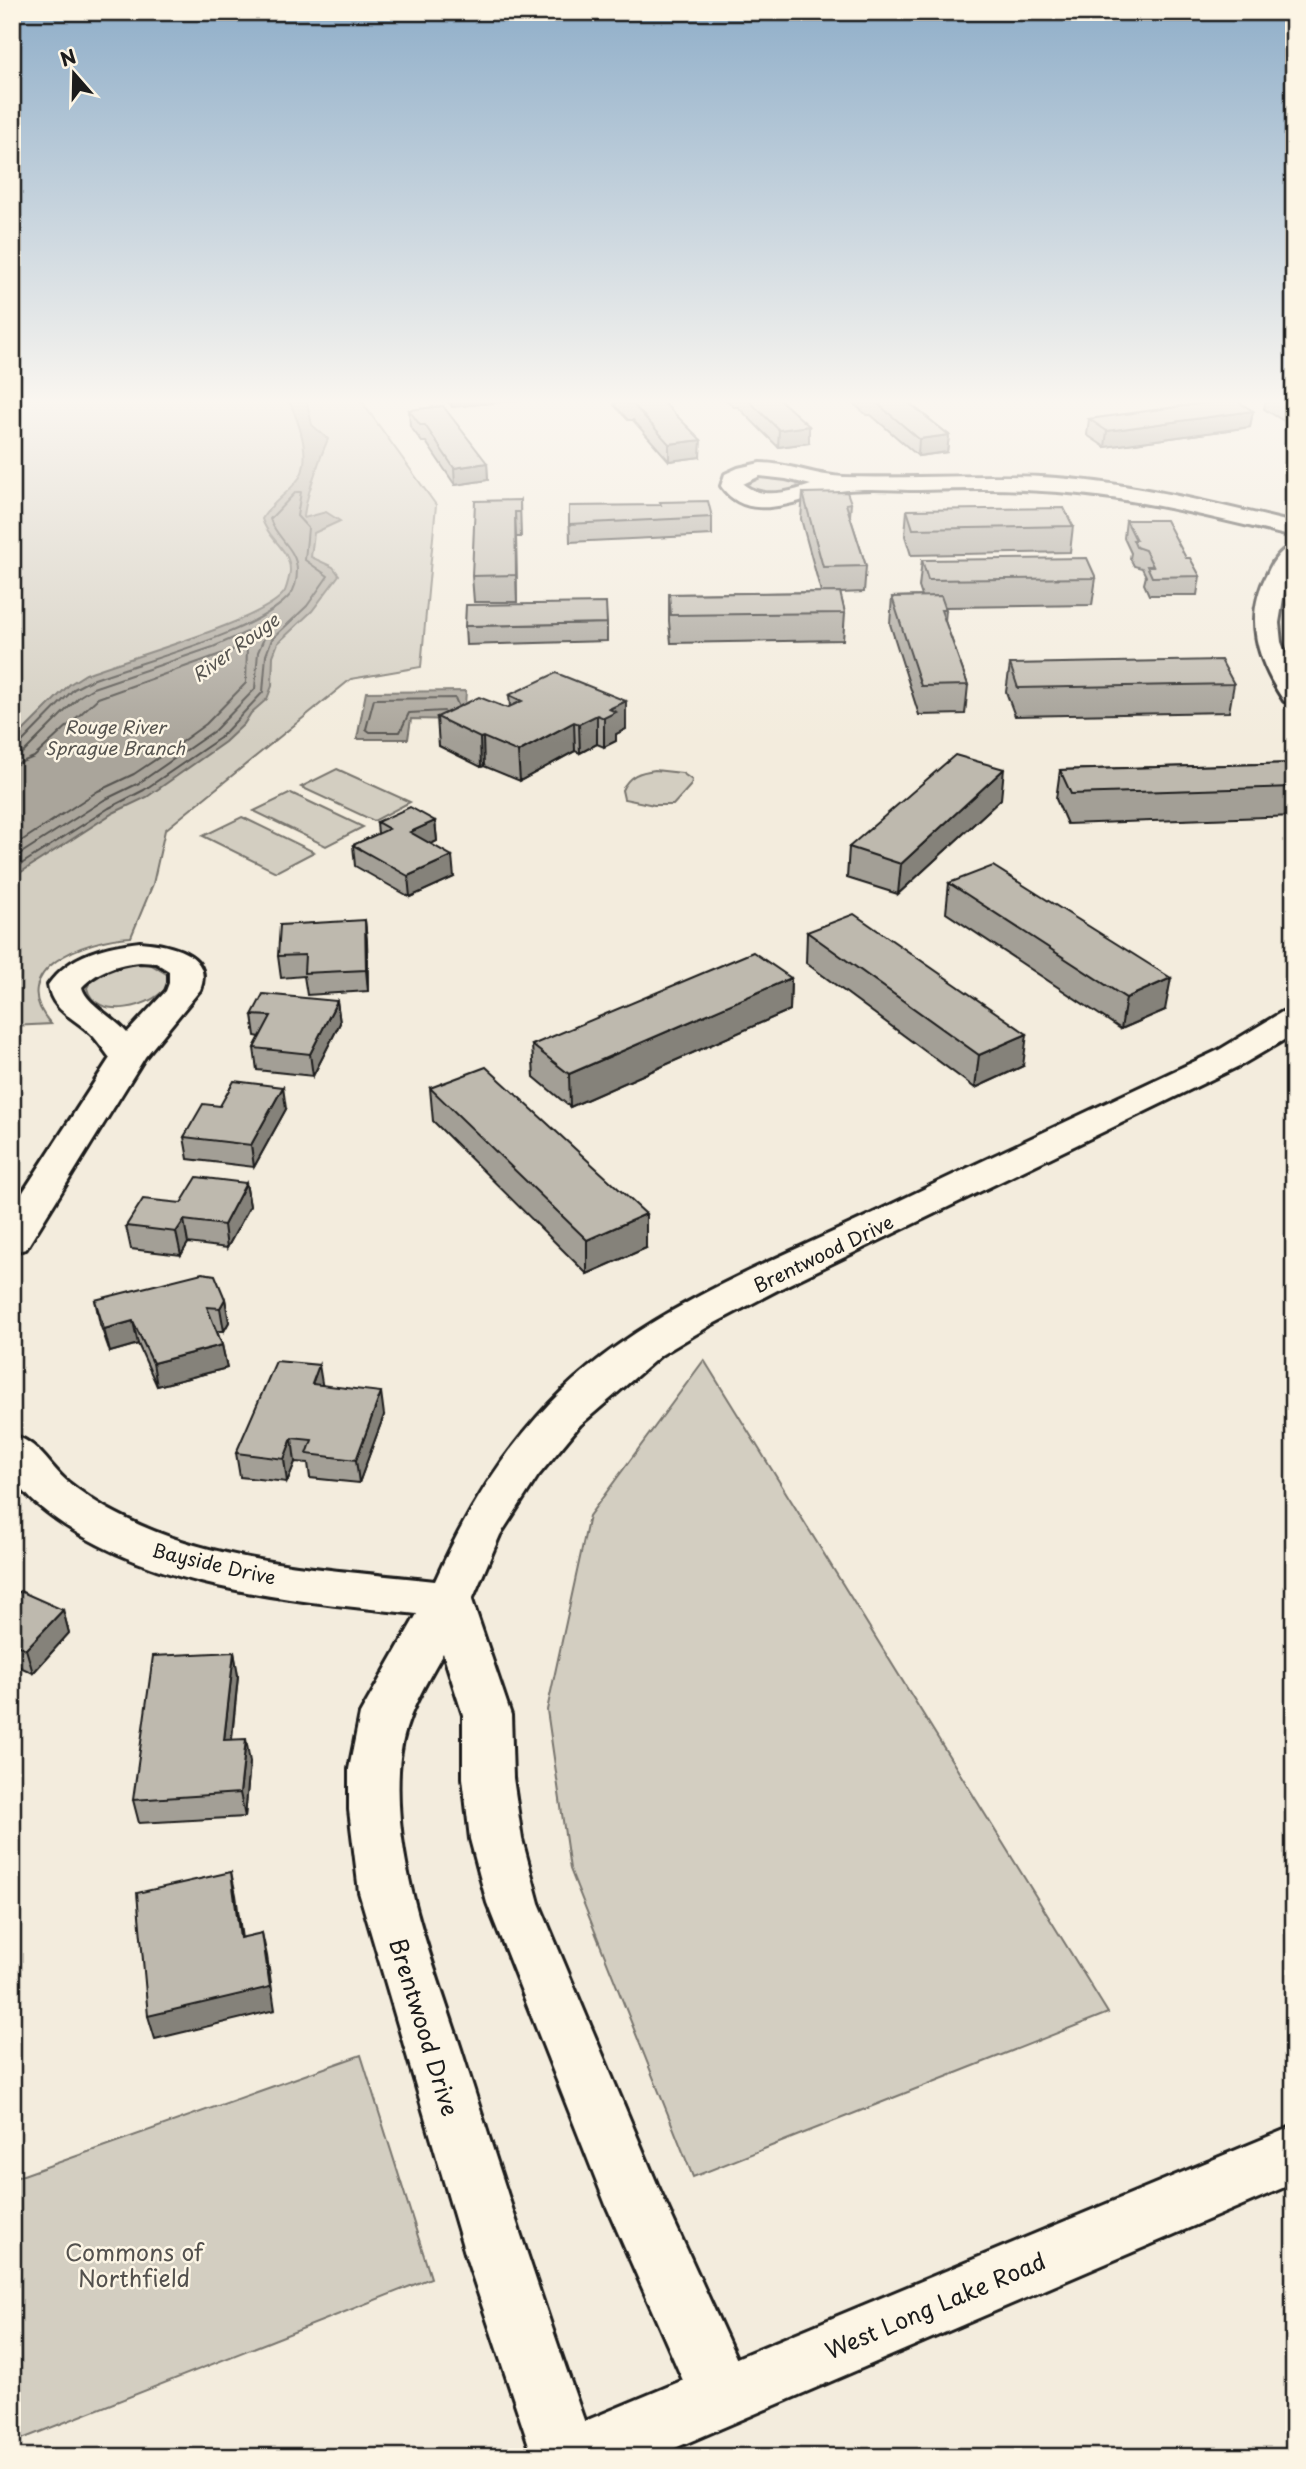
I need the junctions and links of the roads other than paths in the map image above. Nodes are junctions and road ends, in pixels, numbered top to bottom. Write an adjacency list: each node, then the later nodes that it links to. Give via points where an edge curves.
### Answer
1 (1221, 513): 2 (street)
2 (1294, 530)
3 (1294, 552): 4 (street, via 1274,580 1265,618 1269,648)
4 (1294, 695)
5 (1294, 1019): 9 (street, Brentwood Drive, via 1231,1058 774,1276 647,1345 565,1414 523,1465 480,1530)
6 (127, 1058): 7 (street)
7 (12, 1240)
8 (12, 1450): 9 (street, Bayside Drive, via 61,1500 109,1532 150,1550 293,1582)
9 (449, 1600): 11 (street, via 487,1715 488,1778 496,1839 513,1903 636,2205); 12 (street, Brentwood Drive, via 384,1714 374,1769 379,1858 399,1946 497,2260)
10 (1294, 2154): 11 (street, West Long Lake Road)
11 (721, 2395): 13 (street, West Long Lake Road)
12 (565, 2457)
13 (577, 2457)

